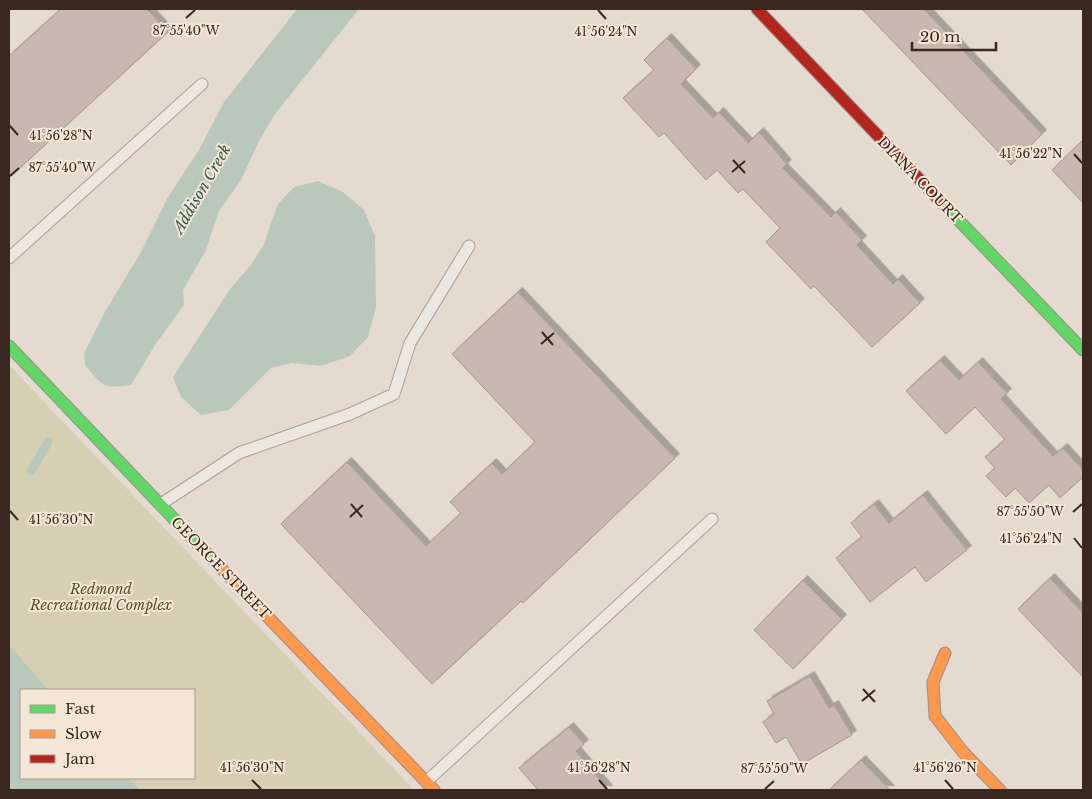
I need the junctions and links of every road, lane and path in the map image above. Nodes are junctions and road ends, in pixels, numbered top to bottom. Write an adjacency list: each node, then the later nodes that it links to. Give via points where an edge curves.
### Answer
1 (756, 9): 6 (street, DIANA COURT)
2 (202, 84): 4 (lane)
3 (469, 246): 7 (lane, via 410,343 394,394 350,414 238,453)
4 (9, 258)
5 (9, 348): 7 (street, GEORGE STREET)
6 (1083, 350)
7 (160, 505): 10 (street, GEORGE STREET)
8 (712, 519): 10 (lane)
9 (945, 653): 11 (street, via 933,682 935,716 963,752)
10 (430, 786)
11 (1000, 790)

